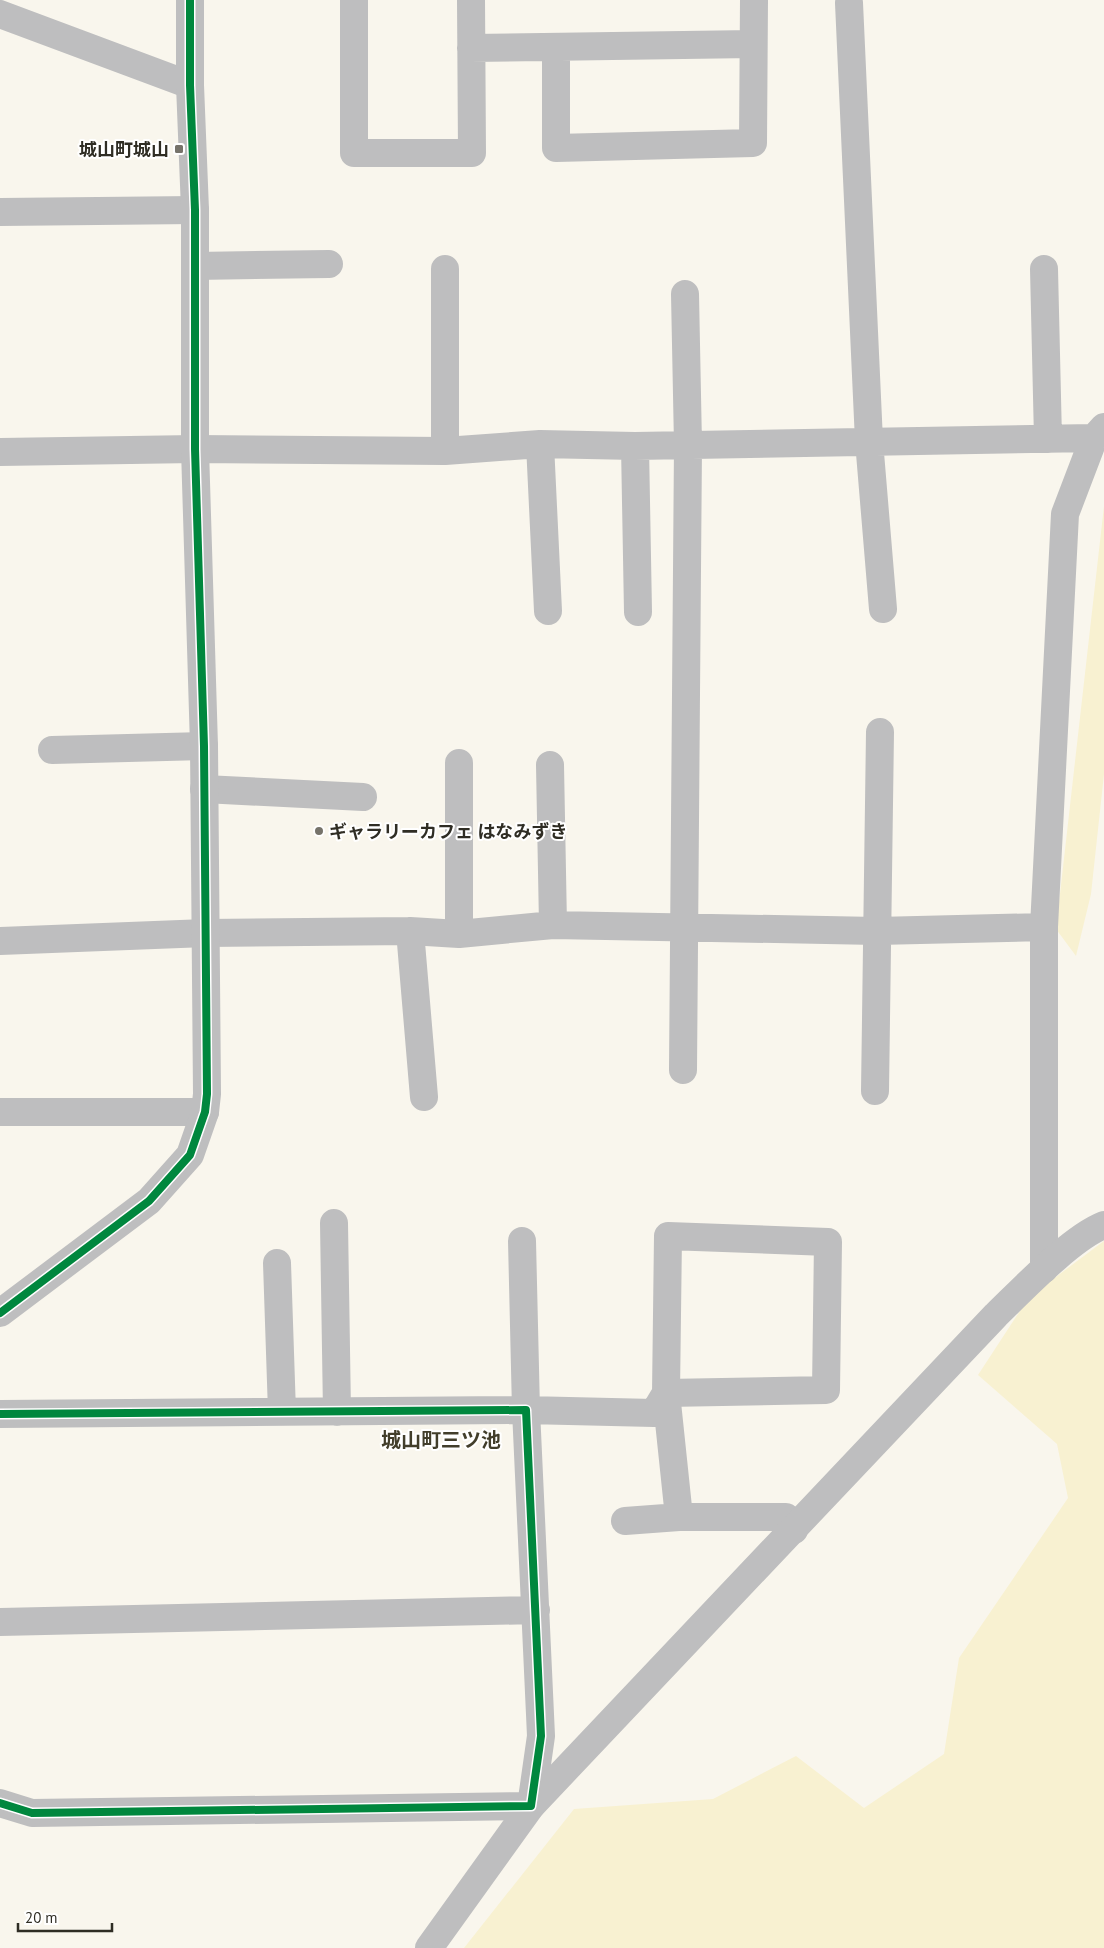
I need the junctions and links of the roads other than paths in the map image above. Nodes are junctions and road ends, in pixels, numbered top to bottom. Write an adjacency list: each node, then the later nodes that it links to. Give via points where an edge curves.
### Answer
1 (190, 0): 10 (street)
2 (354, 0): 8 (street, via 354,154 472,153)
3 (471, 0): 8 (street)
4 (754, 0): 7 (street)
5 (849, 3): 20 (street)
6 (0, 14): 10 (street)
7 (753, 44): 9 (street); 9 (street, via 753,143 556,148)
8 (471, 48): 9 (street)
9 (556, 49)
10 (190, 85): 11 (street)
11 (195, 210): 12 (street); 14 (street)
12 (0, 212)
13 (329, 264): 14 (street)
14 (195, 266): 24 (street)
15 (445, 269): 25 (street)
16 (1044, 269): 19 (street)
17 (685, 294): 22 (street)
18 (1099, 432): 19 (street); 38 (street, via 1065,514)
19 (1048, 439): 20 (street)
20 (869, 441): 22 (street); 27 (street)
21 (540, 444): 23 (street); 25 (street); 28 (street)
22 (688, 445): 23 (street); 39 (street)
23 (635, 446): 29 (street)
24 (195, 449): 25 (street); 26 (street); 31 (street)
25 (444, 451)
26 (0, 452)
27 (883, 609)
28 (548, 610)
29 (638, 612)
30 (880, 732): 41 (street)
31 (204, 746): 32 (street); 35 (street)
32 (52, 750)
33 (459, 763): 43 (street)
34 (550, 765): 37 (street)
35 (204, 789): 36 (street); 42 (street)
36 (363, 797)
37 (553, 925): 39 (street); 43 (street)
38 (1044, 927): 41 (street); 54 (street)
39 (685, 928): 41 (street); 45 (street)
40 (410, 931): 42 (street); 43 (street); 47 (street)
41 (877, 931): 46 (street)
42 (206, 933): 44 (street); 49 (street)
43 (458, 934)
44 (0, 941)
45 (683, 1070)
46 (875, 1091)
47 (424, 1097)
48 (0, 1112): 49 (street)
49 (205, 1112): 55 (street, via 190,1155 149,1201)
50 (334, 1223): 59 (street)
51 (1104, 1225): 54 (street, via 1091,1230)
52 (522, 1241): 57 (street)
53 (277, 1262): 58 (street)
54 (1044, 1269): 63 (street, via 996,1315)
55 (1, 1311)
56 (666, 1394): 56 (street, via 668,1236 828,1242 826,1390); 57 (street, via 654,1413); 61 (street)
57 (526, 1410): 59 (street); 64 (street)
58 (282, 1412): 59 (street); 60 (street)
59 (337, 1412)
60 (0, 1414)
61 (679, 1517): 62 (street); 63 (street, via 786,1517)
62 (625, 1522)
63 (794, 1530): 67 (street)
64 (536, 1610): 65 (street); 67 (street, via 541,1736)
65 (0, 1622)
66 (0, 1803): 67 (street, via 32,1813)
67 (531, 1806): 68 (street)
68 (430, 1948)

